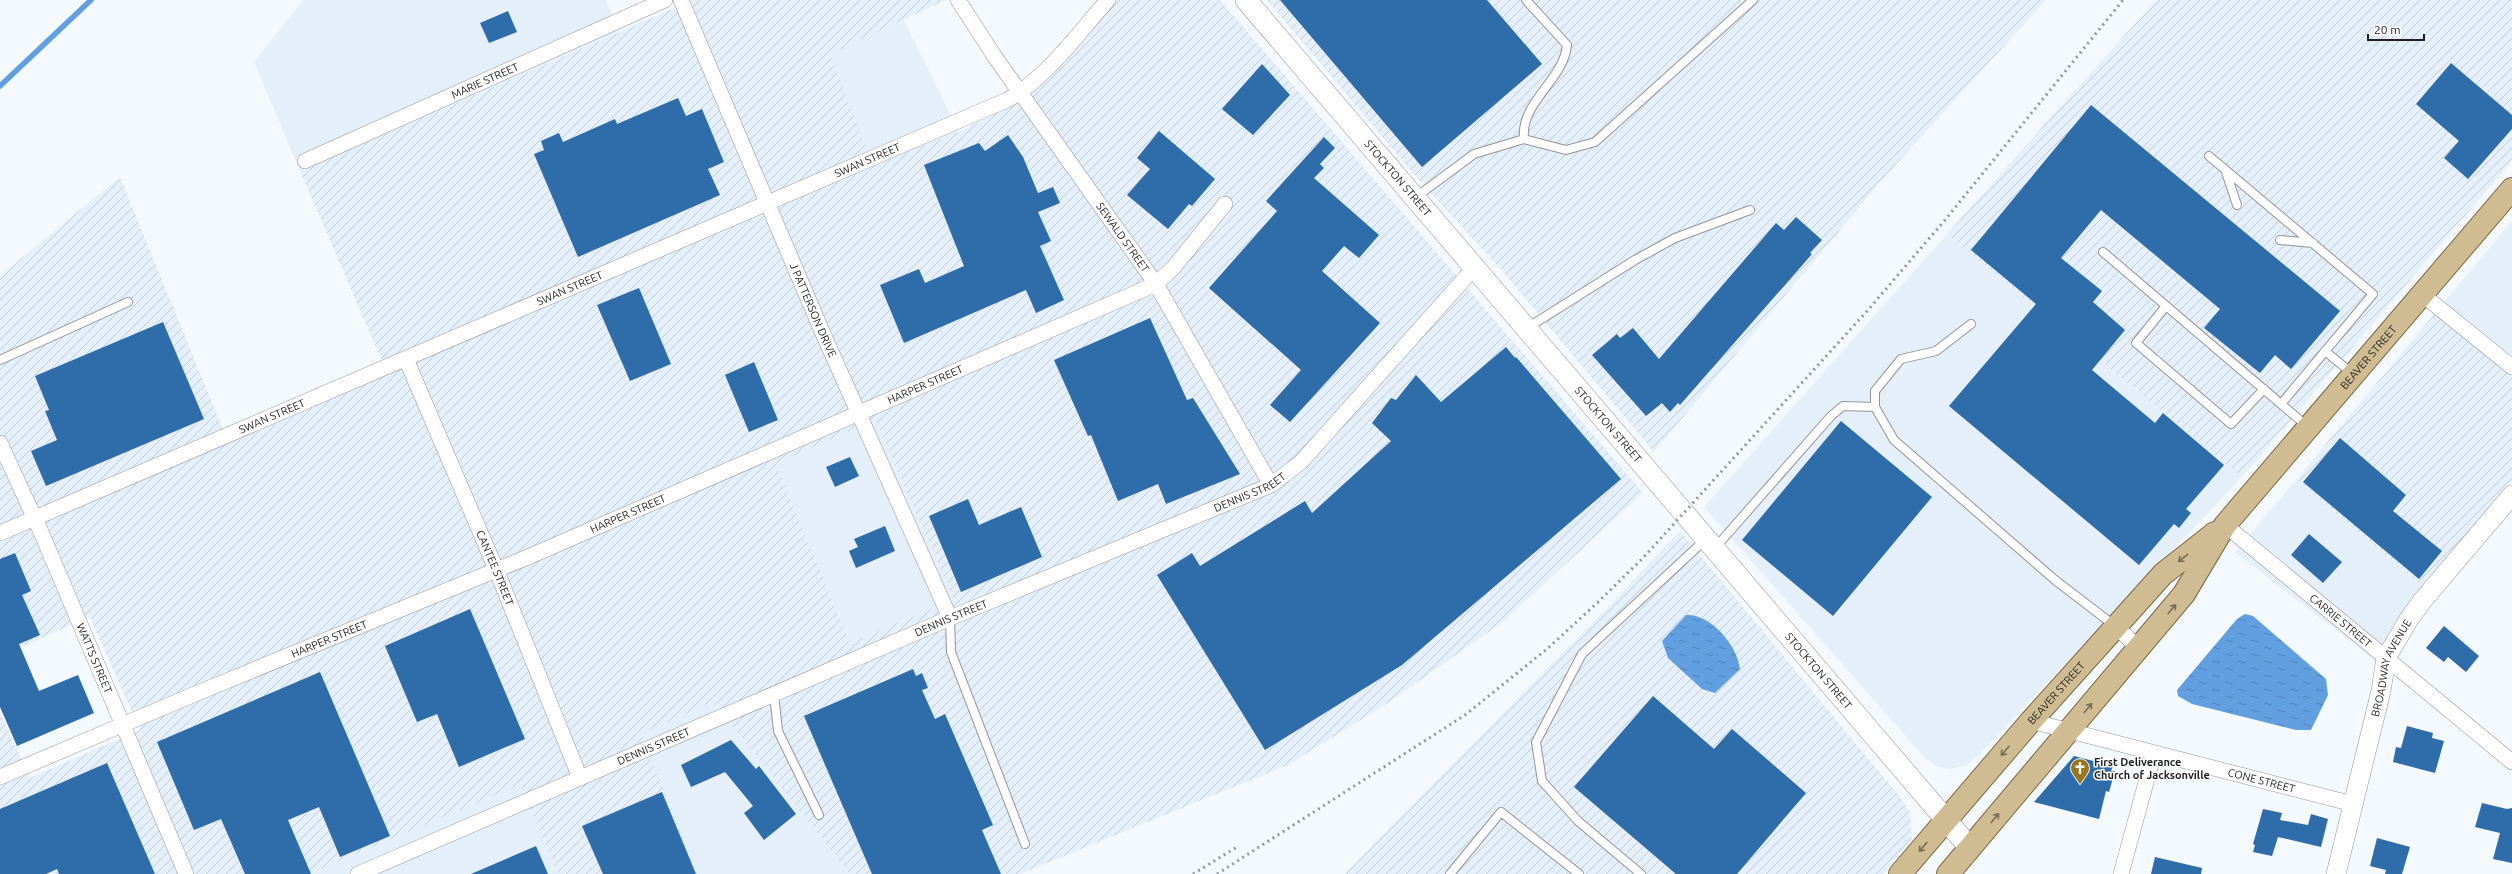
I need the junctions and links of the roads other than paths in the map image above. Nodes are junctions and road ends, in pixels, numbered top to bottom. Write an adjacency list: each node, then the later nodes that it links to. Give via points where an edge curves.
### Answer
1 (665, 0): 11 (street, MARIE STREET)
2 (681, 0): 15 (street, J PATTERSON DRIVE)
3 (958, 0): 8 (street, SEWALD STREET)
4 (1108, 0): 8 (street, SWAN STREET, via 1041,75)
5 (1526, 0): 9 (lane, via 1566,45 1566,57 1529,113 1523,128)
6 (1753, 0): 9 (lane, via 1596,142 1566,150)
7 (1252, 2): 14 (main road, STOCKTON STREET)
8 (1021, 93): 15 (street, SWAN STREET); 23 (street, SEWALD STREET)
9 (1524, 139): 14 (lane, via 1474,154)
10 (2209, 156): 12 (lane)
11 (305, 161)
12 (2225, 169): 17 (lane); 20 (lane)
13 (2512, 189): 24 (main road, BEAVER STREET)
14 (1415, 198): 22 (main road, STOCKTON STREET)
15 (767, 204): 30 (street, SWAN STREET); 37 (street, J PATTERSON DRIVE)
16 (1225, 204): 23 (street, HARPER STREET, via 1174,267)
17 (2236, 205)
18 (1750, 210): 28 (lane, via 1674,238)
19 (2280, 240): 20 (lane)
20 (2313, 243): 29 (lane, via 2373,294)
21 (2103, 252): 26 (lane)
22 (1475, 267): 28 (main road, STOCKTON STREET); 40 (street, DENNIS STREET, via 1301,462)
23 (1156, 284): 37 (street, HARPER STREET); 40 (street, SEWALD STREET)
24 (2423, 295): 32 (street); 33 (main road, BEAVER STREET)
25 (128, 302): 31 (lane)
26 (2166, 306): 34 (lane); 34 (lane, via 2136,343 2231,424)
27 (1971, 324): 36 (lane, via 1936,351 1901,359 1875,391)
28 (1527, 328): 45 (main road, STOCKTON STREET)
29 (2325, 351): 33 (lane); 35 (lane)
30 (406, 359): 42 (street, SWAN STREET); 46 (street, CANTEE STREET)
31 (0, 360)
32 (2512, 367)
33 (2354, 374): 38 (main road, BEAVER STREET)
34 (2264, 389): 35 (lane)
35 (2281, 404): 38 (lane)
36 (1876, 407): 45 (lane, via 1843,406); 48 (lane, via 1894,440 2055,580)
37 (859, 413): 46 (street, HARPER STREET); 47 (street, J PATTERSON DRIVE)
38 (2309, 428): 43 (main road, BEAVER STREET)
39 (0, 443): 42 (street, WATTS STREET)
40 (1271, 485): 47 (street, DENNIS STREET)
41 (2512, 495): 50 (street, BROADWAY AVENUE, via 2408,619)
42 (35, 518): 44 (street, SWAN STREET); 53 (street, WATTS STREET)
43 (2225, 525): 48 (main road, BEAVER STREET, one-way to 48, via 2163,574); 49 (main road, BEAVER STREET, one-way to 43, via 2184,594); 50 (street, CARRIE STREET)
44 (0, 533)
45 (1711, 544): 61 (main road, STOCKTON STREET); 68 (lane, via 1582,654 1536,742 1542,781 1578,821)
46 (496, 569): 53 (street, HARPER STREET); 58 (street, CANTEE STREET)
47 (950, 618): 51 (street, DENNIS STREET); 62 (lane, via 951,652)
48 (2115, 626): 49 (street); 52 (main road, BEAVER STREET)
49 (2139, 648): 54 (main road, BEAVER STREET, one-way to 49)
50 (2386, 658): 56 (street, CARRIE STREET); 59 (street, BROADWAY AVENUE, via 2381,691)
51 (774, 694): 58 (street, DENNIS STREET); 60 (lane, via 778,731)
52 (2031, 721): 54 (street, CONE STREET); 61 (main road, BEAVER STREET, one-way to 61)
53 (123, 725): 57 (street, HARPER STREET); 64 (street, WATTS STREET)
54 (2071, 730): 55 (street, CONE STREET); 63 (main road, BEAVER STREET, one-way to 54)
55 (2154, 753): 59 (street, CONE STREET); 71 (street)
56 (2512, 762)
57 (0, 777)
58 (580, 778): 65 (street, DENNIS STREET)
59 (2353, 804): 72 (street, BROADWAY AVENUE)
60 (819, 815)
61 (1946, 820): 63 (main road, STOCKTON STREET); 69 (main road, BEAVER STREET, one-way to 69)
62 (1025, 844)
63 (1970, 848): 70 (main road, BEAVER STREET)
64 (186, 874)
65 (358, 874)
66 (1450, 874): 67 (lane, via 1502,812)
67 (1579, 874)
68 (1641, 874)
69 (1900, 874)
70 (1948, 874)
71 (2121, 874)
72 (2336, 874)

